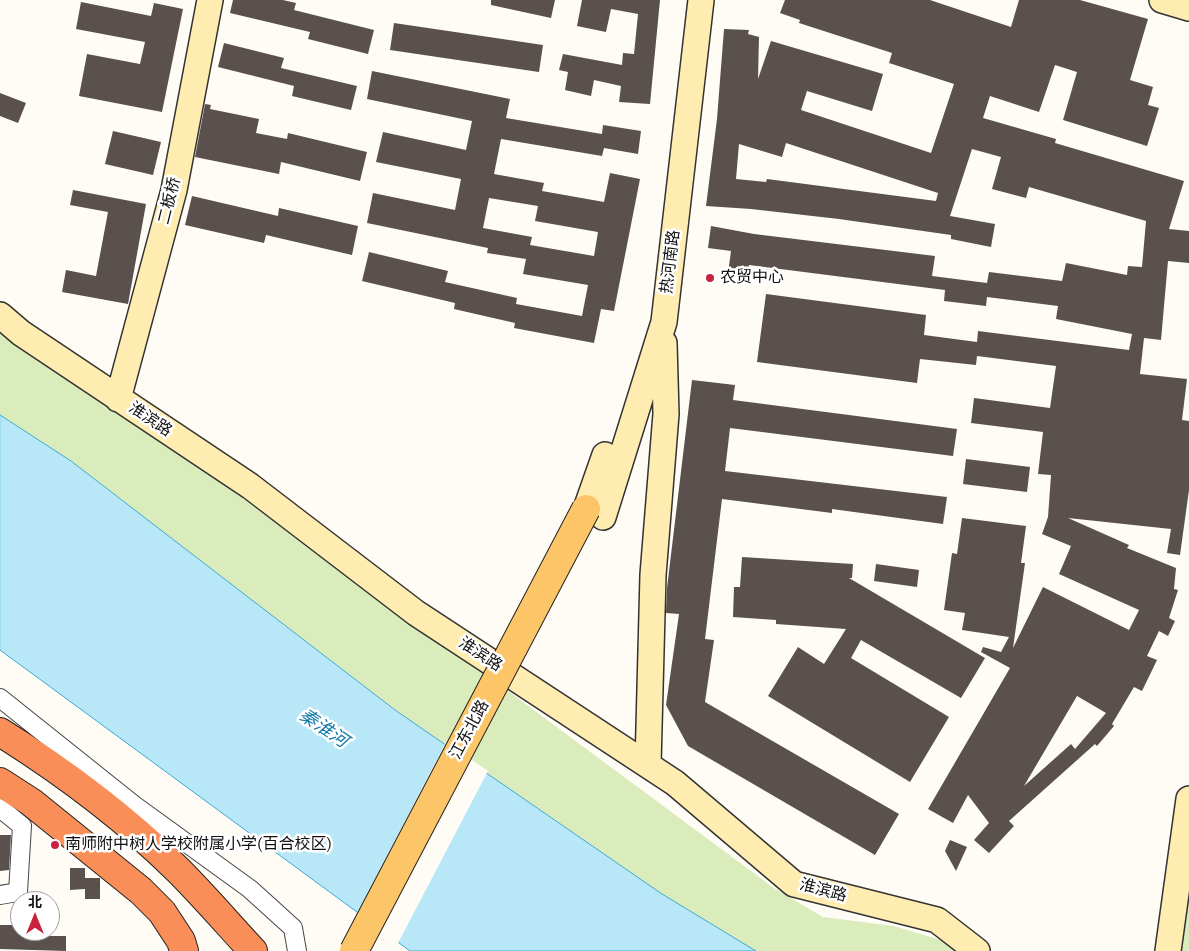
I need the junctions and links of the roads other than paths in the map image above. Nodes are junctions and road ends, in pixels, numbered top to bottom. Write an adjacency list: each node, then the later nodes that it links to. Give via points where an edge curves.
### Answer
1 (210, 0): 8 (street, 二板桥, via 174,190)
2 (687, 0): 9 (street, 热河南路, via 652,320)
3 (701, 0): 7 (street, 热河南路)
4 (1162, 0): 5 (street)
5 (1189, 8)
6 (0, 315): 8 (street, 淮滨路)
7 (664, 322): 9 (street, 热河南路); 12 (street, via 666,414 653,575)
8 (118, 399): 12 (street, 淮滨路, via 250,486 416,613)
9 (594, 513): 20 (main road, 江东北路, bridge); 21 (main road, 江东北路)
10 (0, 698): 19 (street, via 134,805 250,889 293,928)
11 (0, 732): 18 (highway, via 48,762 108,808 178,871)
12 (648, 765): 22 (street, 淮滨路, via 675,783 794,884 937,920)
13 (0, 782): 17 (highway, via 31,802 162,912)
14 (1189, 799): 23 (street)
15 (0, 808): 16 (street, via 22,826 18,892)
16 (0, 895)
17 (184, 951)
18 (253, 951)
19 (297, 951)
20 (354, 951)
21 (374, 951)
22 (977, 951)
23 (1168, 951)

